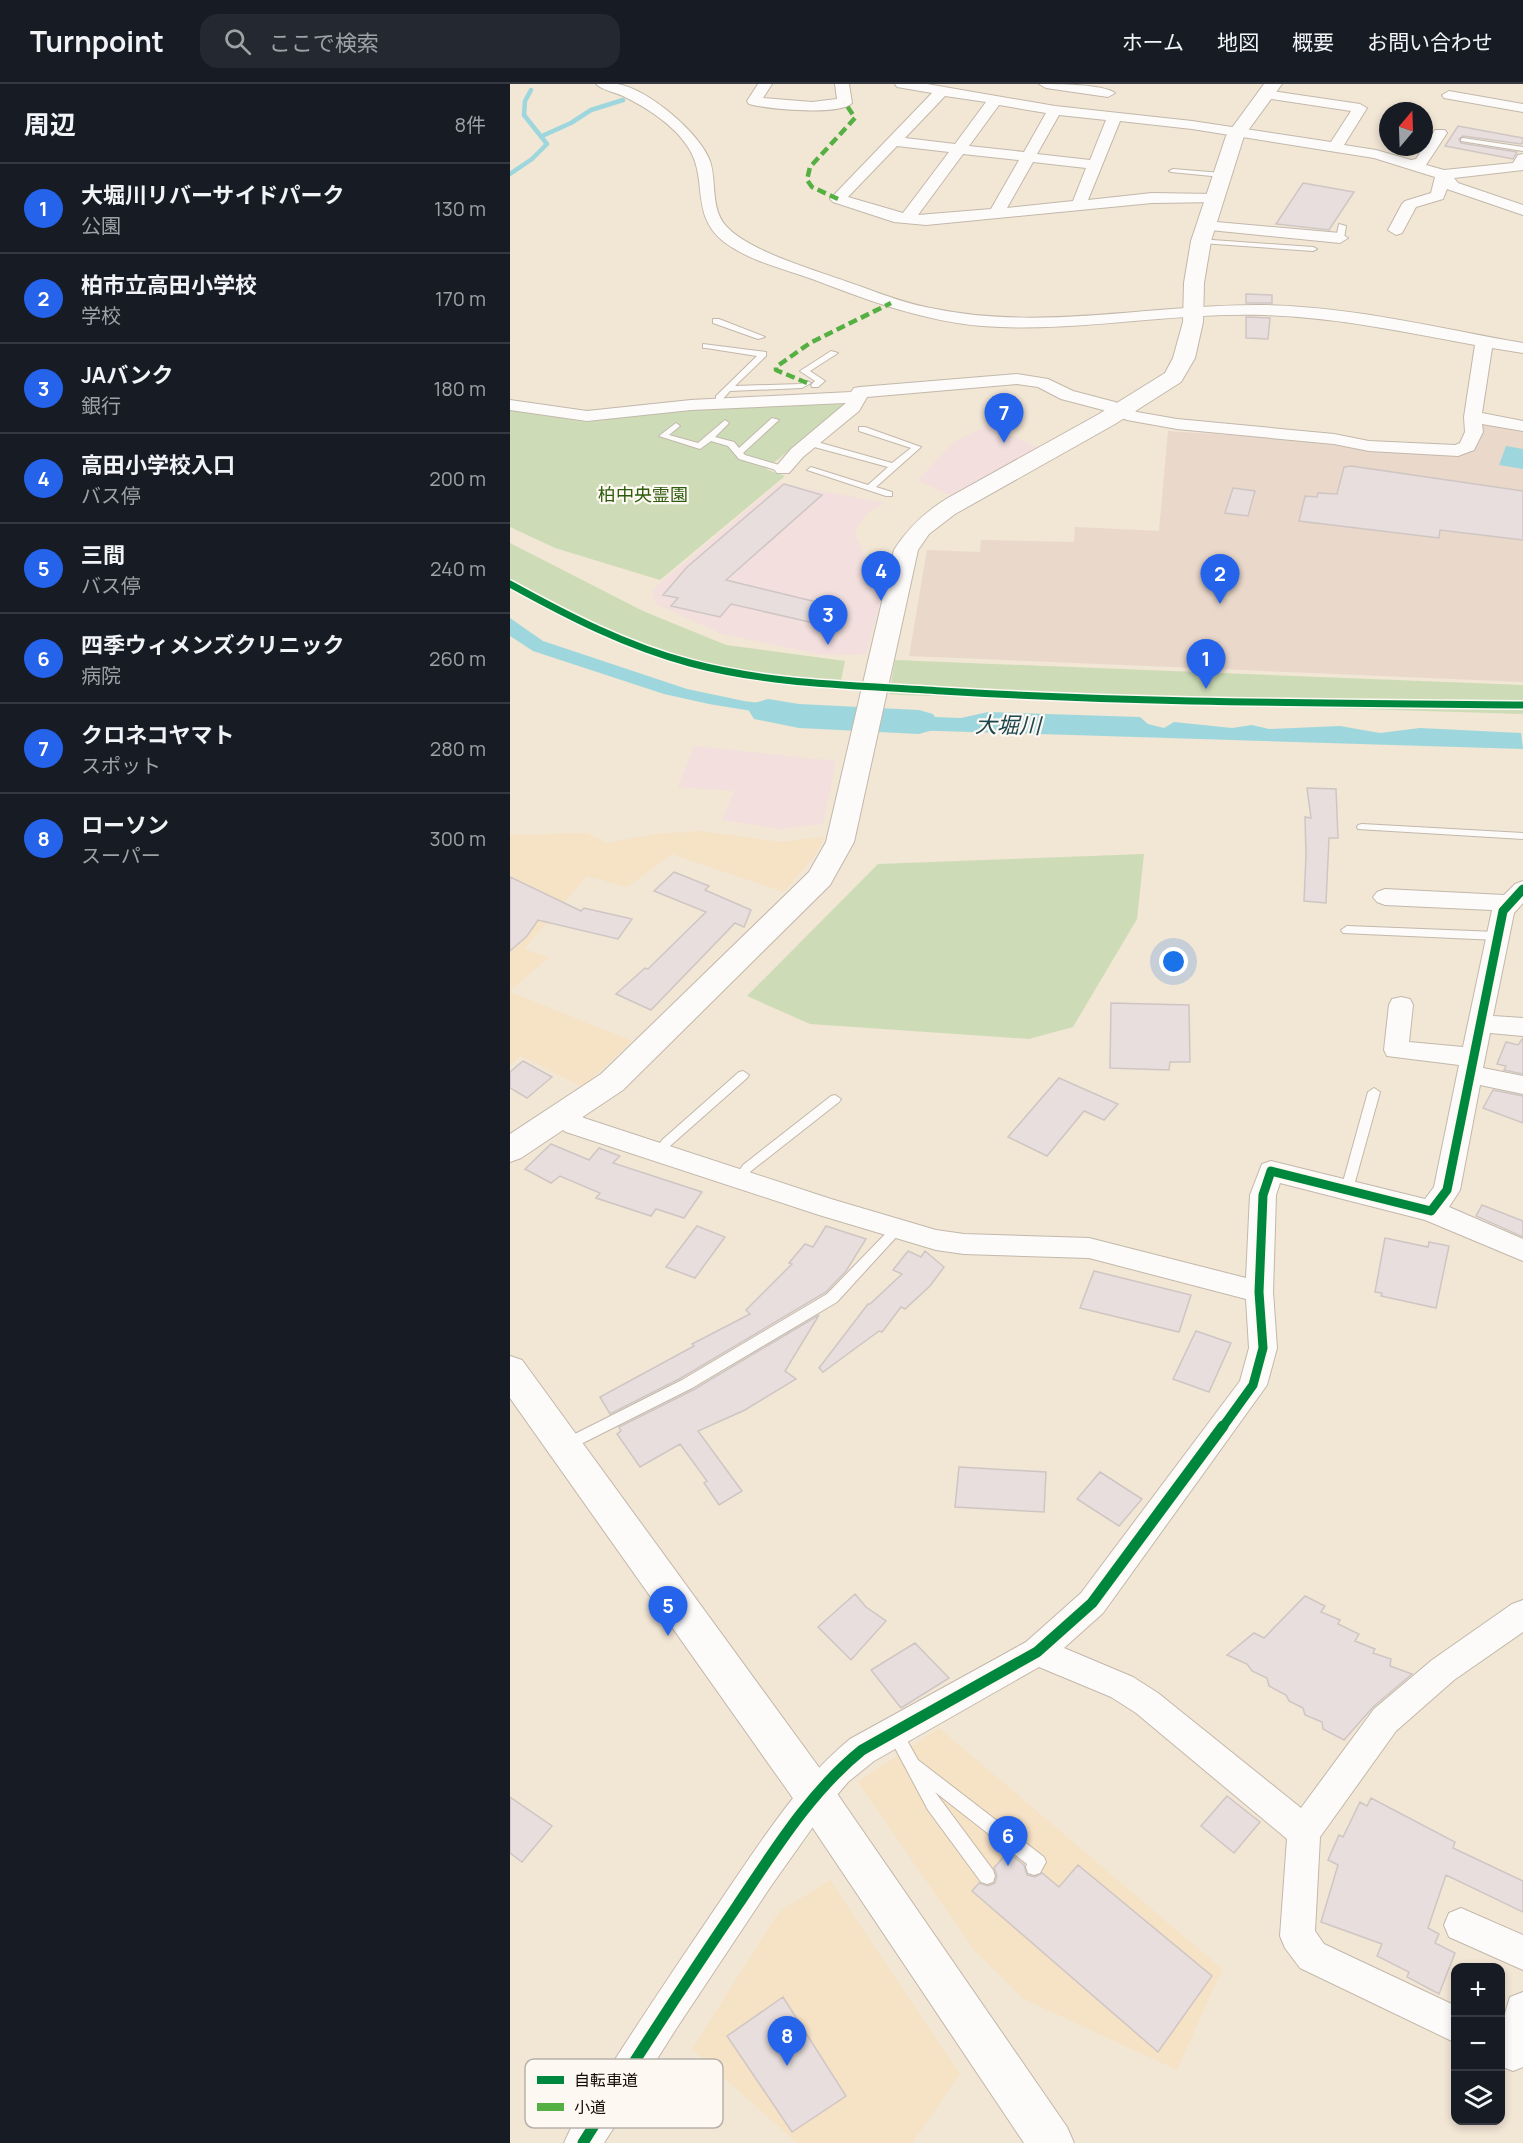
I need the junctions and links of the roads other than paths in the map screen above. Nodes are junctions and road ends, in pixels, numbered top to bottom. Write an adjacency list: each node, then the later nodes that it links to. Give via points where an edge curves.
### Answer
1 (603, 84): 6 (street)
2 (765, 84): 3 (street, via 754,101 812,106 845,103)
3 (842, 84)
4 (902, 84): 9 (street)
5 (1046, 84): 7 (street)
6 (631, 88): 41 (street, via 698,150 708,210 714,221 730,238 758,253 891,303 970,319 1064,322)
7 (1111, 88): 14 (street)
8 (1269, 89): 16 (street); 20 (street, via 1360,108)
9 (954, 90): 11 (street); 19 (street)
10 (1449, 95): 12 (street)
11 (995, 100): 13 (street); 21 (street)
12 (1523, 108)
13 (1055, 110): 14 (street); 24 (street)
14 (1093, 114): 15 (street)
15 (1115, 116): 16 (street); 27 (street)
16 (1238, 132): 20 (street); 30 (street)
17 (1440, 133): 28 (street, via 1421,162)
18 (1463, 140): 22 (lane)
19 (893, 141): 21 (street); 36 (street, via 838,199)
20 (1335, 147): 26 (street)
21 (957, 150): 24 (street); 36 (street)
22 (1523, 150)
23 (1394, 156): 26 (street)
24 (1028, 158): 27 (street); 35 (street)
25 (1523, 158): 31 (street, via 1519,167)
26 (1389, 159): 28 (street)
27 (1095, 165): 33 (street)
28 (1410, 165): 31 (street)
29 (1173, 171): 30 (lane)
30 (1222, 175): 32 (street)
31 (1443, 175): 34 (street, via 1453,186); 37 (street, via 1438,196 1410,204)
32 (1214, 199): 33 (street, via 1152,198); 39 (street)
33 (1081, 206): 35 (street)
34 (1523, 210)
35 (995, 215): 36 (street)
36 (907, 219)
37 (1396, 230)
38 (1341, 232): 39 (street)
39 (1203, 234): 40 (lane); 41 (street, via 1194,283)
40 (1313, 249)
41 (1194, 311): 45 (street, via 1304,312); 55 (street, via 1184,358 1173,377)
42 (716, 321): 43 (lane)
43 (744, 332): 44 (lane); 47 (lane)
44 (761, 337)
45 (1484, 342): 48 (street); 56 (street)
46 (706, 346): 47 (lane)
47 (730, 348): 51 (lane, via 763,354)
48 (1523, 348)
49 (834, 353): 50 (lane, via 804,370 821,381)
50 (811, 384): 51 (lane); 52 (street)
51 (730, 389): 53 (lane)
52 (857, 397): 54 (street, via 691,405 587,416); 55 (street, via 866,390 1017,380 1042,383); 63 (street, via 853,407)
53 (719, 398)
54 (510, 405)
55 (1121, 411): 56 (street, via 1177,424 1369,446 1458,451 1468,446 1474,432); 84 (street, via 954,504 914,535 906,550 840,842 820,878 628,1067)
56 (1473, 417): 60 (street)
57 (775, 420): 64 (lane)
58 (725, 423): 62 (lane)
59 (676, 426): 62 (lane, via 663,436 700,446)
60 (1523, 426)
61 (862, 429): 65 (lane, via 917,447)
62 (709, 438): 64 (lane, via 731,444)
63 (810, 443): 65 (lane); 66 (street)
64 (739, 452): 66 (lane, via 742,457)
65 (894, 466): 68 (lane)
66 (783, 469)
67 (811, 471): 68 (lane)
68 (871, 487): 69 (lane)
69 (889, 494)
70 (1362, 827): 71 (lane)
71 (1523, 836)
72 (1515, 896): 73 (street); 75 (street, via 1503,911)
73 (1385, 897)
74 (1347, 930): 75 (lane)
75 (1497, 936): 77 (street)
76 (1401, 1005): 79 (street, via 1396,1050 1456,1056)
77 (1481, 1024): 78 (street); 79 (street)
78 (1523, 1027)
79 (1471, 1065): 81 (street); 89 (street, via 1448,1190)
80 (743, 1075): 86 (lane)
81 (1523, 1085)
82 (1374, 1092): 88 (lane)
83 (835, 1099): 87 (lane, via 747,1168)
84 (562, 1116): 85 (street); 86 (street, via 575,1125)
85 (510, 1150)
86 (660, 1152): 87 (street)
87 (740, 1178): 90 (street)
88 (1347, 1189): 89 (street); 92 (street, via 1271,1171 1263,1195)
89 (1431, 1211): 91 (street)
90 (896, 1230): 92 (street, via 964,1244 1089,1248); 94 (lane, via 832,1298 687,1384)
91 (1523, 1251)
92 (1259, 1292): 96 (street, via 1263,1348 1253,1385 1092,1603)
93 (510, 1370): 94 (street)
94 (565, 1445): 99 (street)
95 (1523, 1614): 100 (street, via 1443,1670 1385,1720)
96 (1037, 1652): 97 (street); 100 (street, via 1122,1687)
97 (895, 1733): 98 (lane); 99 (street, via 862,1750 836,1771)
98 (913, 1765): 101 (lane, via 1038,1862); 102 (lane, via 934,1805)
99 (815, 1796): 108 (street); 111 (street)
100 (1304, 1832): 106 (street, via 1297,1936 1312,1956)
101 (1034, 1867)
102 (987, 1876)
103 (1461, 1925): 104 (street)
104 (1523, 1953)
105 (1523, 2010): 107 (street)
106 (1451, 2023)
107 (1512, 2052)
108 (636, 2059)
109 (593, 2128): 110 (street)
110 (583, 2143)
111 (1051, 2143)

